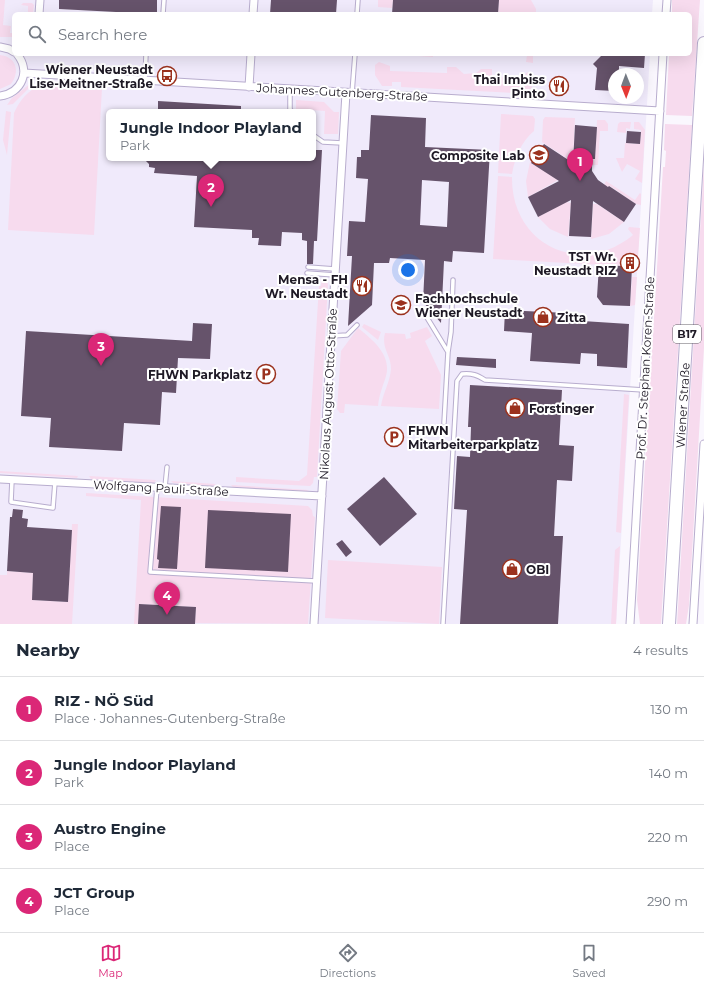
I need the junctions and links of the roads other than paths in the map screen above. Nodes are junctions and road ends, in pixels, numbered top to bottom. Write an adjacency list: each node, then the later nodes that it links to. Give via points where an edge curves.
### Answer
1 (40, 0): 6 (street)
2 (164, 0): 7 (lane)
3 (254, 0): 8 (street)
4 (358, 0): 9 (lane)
5 (667, 0): 10 (street)
6 (39, 12)
7 (163, 12)
8 (253, 12)
9 (357, 12)
10 (666, 12)
11 (704, 43): 52 (main road, Wiener Straße / B17)
12 (0, 47): 13 (street)
13 (12, 51)
14 (19, 56): 19 (street)
15 (146, 56): 20 (lane)
16 (251, 56): 21 (street)
17 (355, 56): 23 (lane)
18 (663, 56): 26 (street, Prof. Dr. Stephan Koren-Straße)
19 (24, 74): 20 (street, Johannes-Gutenberg-Straße); 24 (street, via 17,89 8,95)
20 (145, 81): 21 (street, Johannes-Gutenberg-Straße)
21 (249, 87): 22 (street, Johannes-Gutenberg-Straße)
22 (290, 89): 23 (street, Johannes-Gutenberg-Straße); 25 (lane)
23 (349, 93): 26 (street, Johannes-Gutenberg-Straße); 28 (street, Nikolaus August Otto-Straße)
24 (0, 96)
25 (290, 109)
26 (660, 111): 37 (street, Prof. Dr. Stephan Koren-Straße)
27 (316, 137): 28 (lane, via 323,142)
28 (342, 143): 30 (street, Nikolaus August Otto-Straße)
29 (308, 267): 30 (lane)
30 (335, 272): 31 (lane); 35 (street, Nikolaus August Otto-Straße)
31 (307, 273)
32 (453, 280): 36 (lane)
33 (423, 311): 36 (lane)
34 (356, 325): 35 (lane, via 347,335)
35 (331, 336): 47 (street, Nikolaus August Otto-Straße)
36 (448, 352): 38 (lane)
37 (644, 390): 50 (lane, via 485,380 469,373 462,374 457,381); 51 (street, Prof. Dr. Stephan Koren-Straße)
38 (444, 423)
39 (704, 444): 40 (street)
40 (704, 455): 53 (street)
41 (167, 467): 46 (lane)
42 (0, 479): 43 (street, Wolfgang Pauli-Straße)
43 (12, 480): 44 (street, Wolfgang Pauli-Straße); 44 (lane, via 11,502 54,508)
44 (55, 482): 45 (street, Wolfgang Pauli-Straße)
45 (157, 488): 46 (street, Wolfgang Pauli-Straße); 48 (lane, via 150,572)
46 (165, 488): 47 (street, Wolfgang Pauli-Straße)
47 (322, 496): 48 (street, Nikolaus August Otto-Straße)
48 (317, 581): 49 (street, Nikolaus August Otto-Straße)
49 (314, 624)
50 (443, 624)
51 (630, 624)
52 (669, 624)
53 (693, 624)

